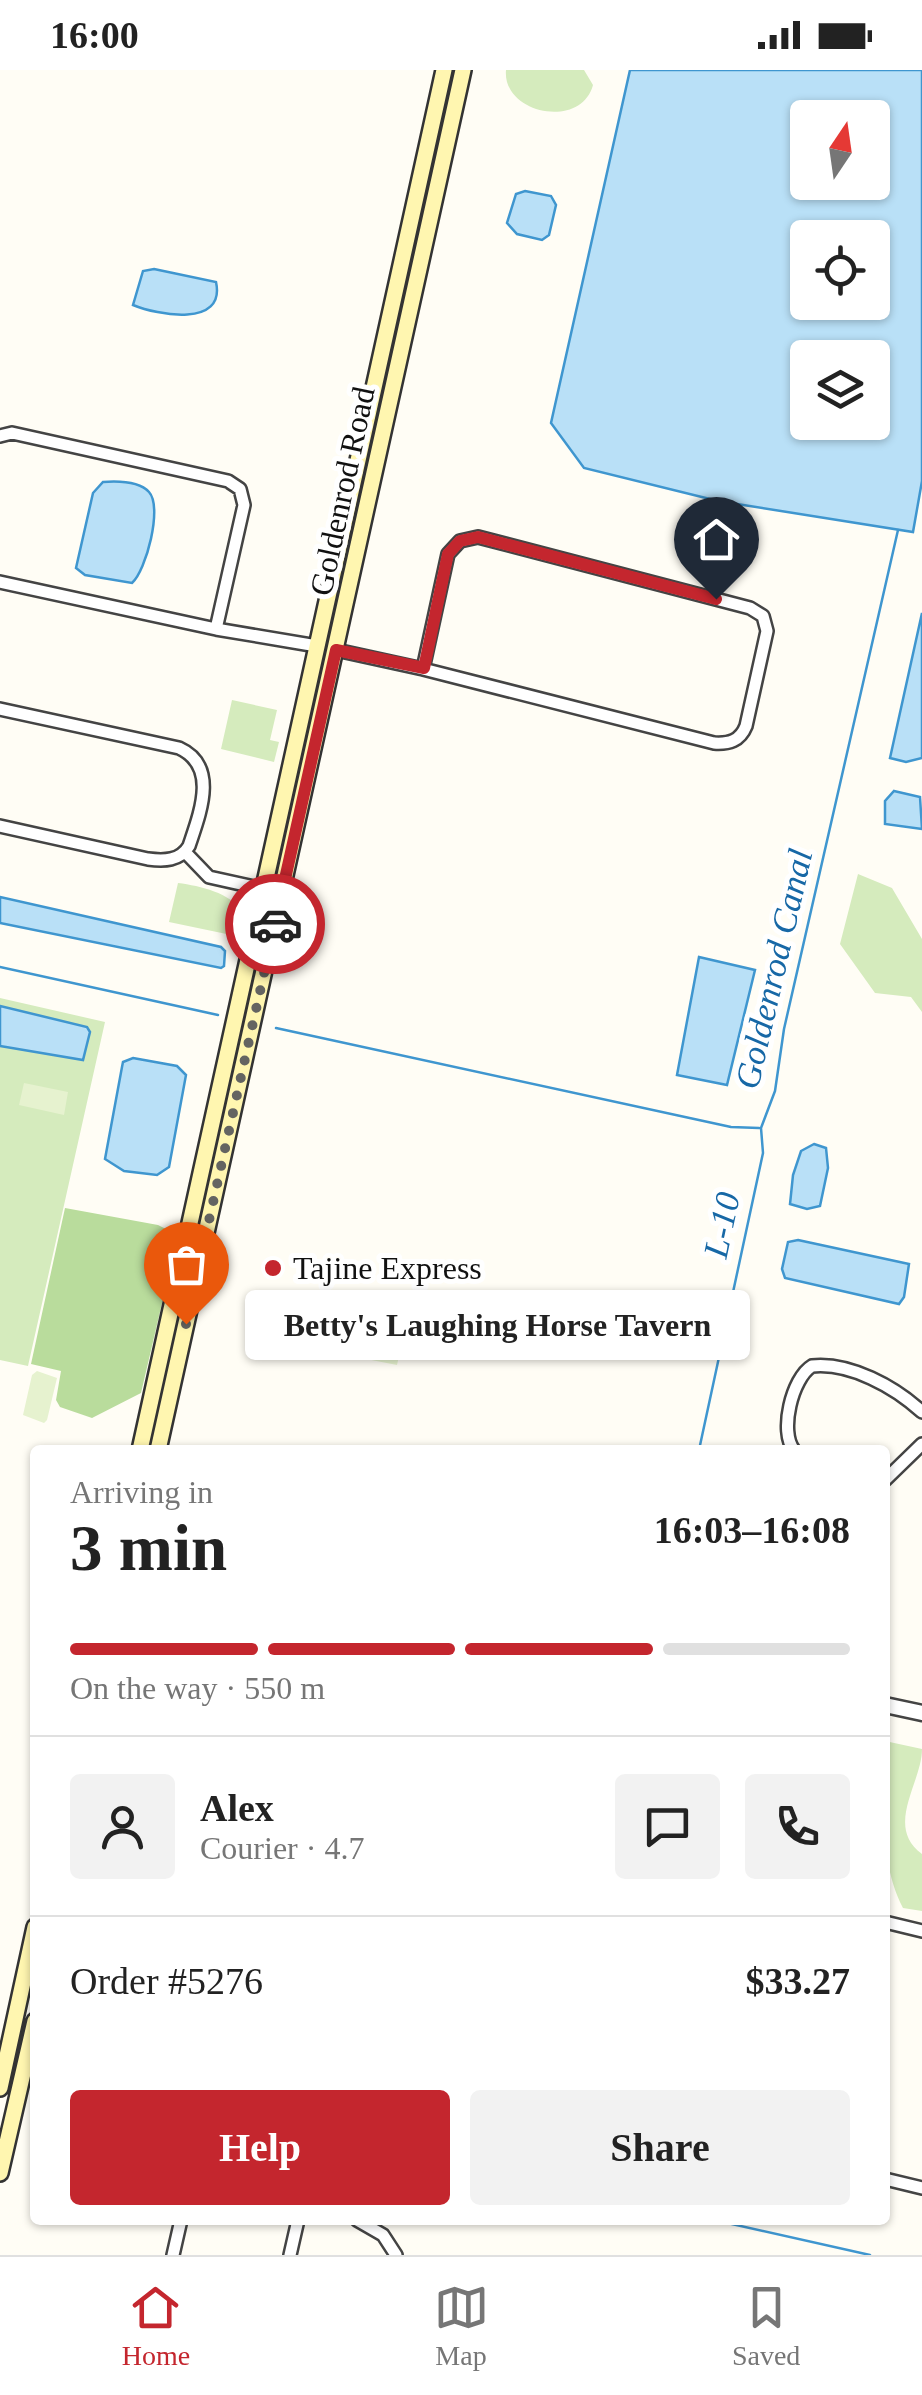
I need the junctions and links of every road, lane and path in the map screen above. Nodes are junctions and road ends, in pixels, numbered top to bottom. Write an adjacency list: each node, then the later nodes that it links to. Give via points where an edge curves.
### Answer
1 (444, 70): 6 (main road, Goldenrod Road)
2 (464, 70): 7 (main road, Goldenrod Road)
3 (0, 436): 5 (street, via 84,449 240,489 244,505)
4 (0, 582): 5 (street)
5 (216, 629): 6 (street)
6 (317, 646): 12 (main road, Goldenrod Road)
7 (336, 650): 8 (street); 14 (main road, Goldenrod Road)
8 (424, 668): 8 (street, via 729,744 746,726 767,631 763,616 750,608 478,537 460,541 448,554)
9 (0, 708): 11 (street, via 190,753 205,782)
10 (0, 826): 11 (street, via 158,860)
11 (186, 852): 13 (street, via 209,877)
12 (269, 864): 13 (main road, Goldenrod Road); 14 (main road)
13 (263, 890): 15 (main road); 16 (main road, Goldenrod Road)
14 (283, 892): 15 (main road, Goldenrod Road)
15 (275, 926): 17 (main road, Goldenrod Road)
16 (196, 1197): 17 (main road); 20 (main road, Goldenrod Road)
17 (210, 1222): 21 (main road, Goldenrod Road)
18 (922, 1412): 22 (street, via 874,1379 812,1366 800,1376 788,1424)
19 (922, 1444): 23 (street)
20 (141, 1445)
21 (159, 1445)
22 (791, 1445)
23 (890, 1475)
24 (890, 1706): 25 (street)
25 (922, 1714)
26 (890, 1923): 27 (street)
27 (922, 1931)
28 (30, 1950): 30 (main road)
29 (30, 2044): 31 (main road)
30 (0, 2088)
31 (0, 2173)
32 (890, 2180): 33 (street)
33 (922, 2188)
34 (180, 2225): 37 (street)
35 (297, 2225): 38 (street)
36 (366, 2225): 39 (street, via 383,2234)
37 (174, 2255)
38 (290, 2255)
39 (396, 2255)

